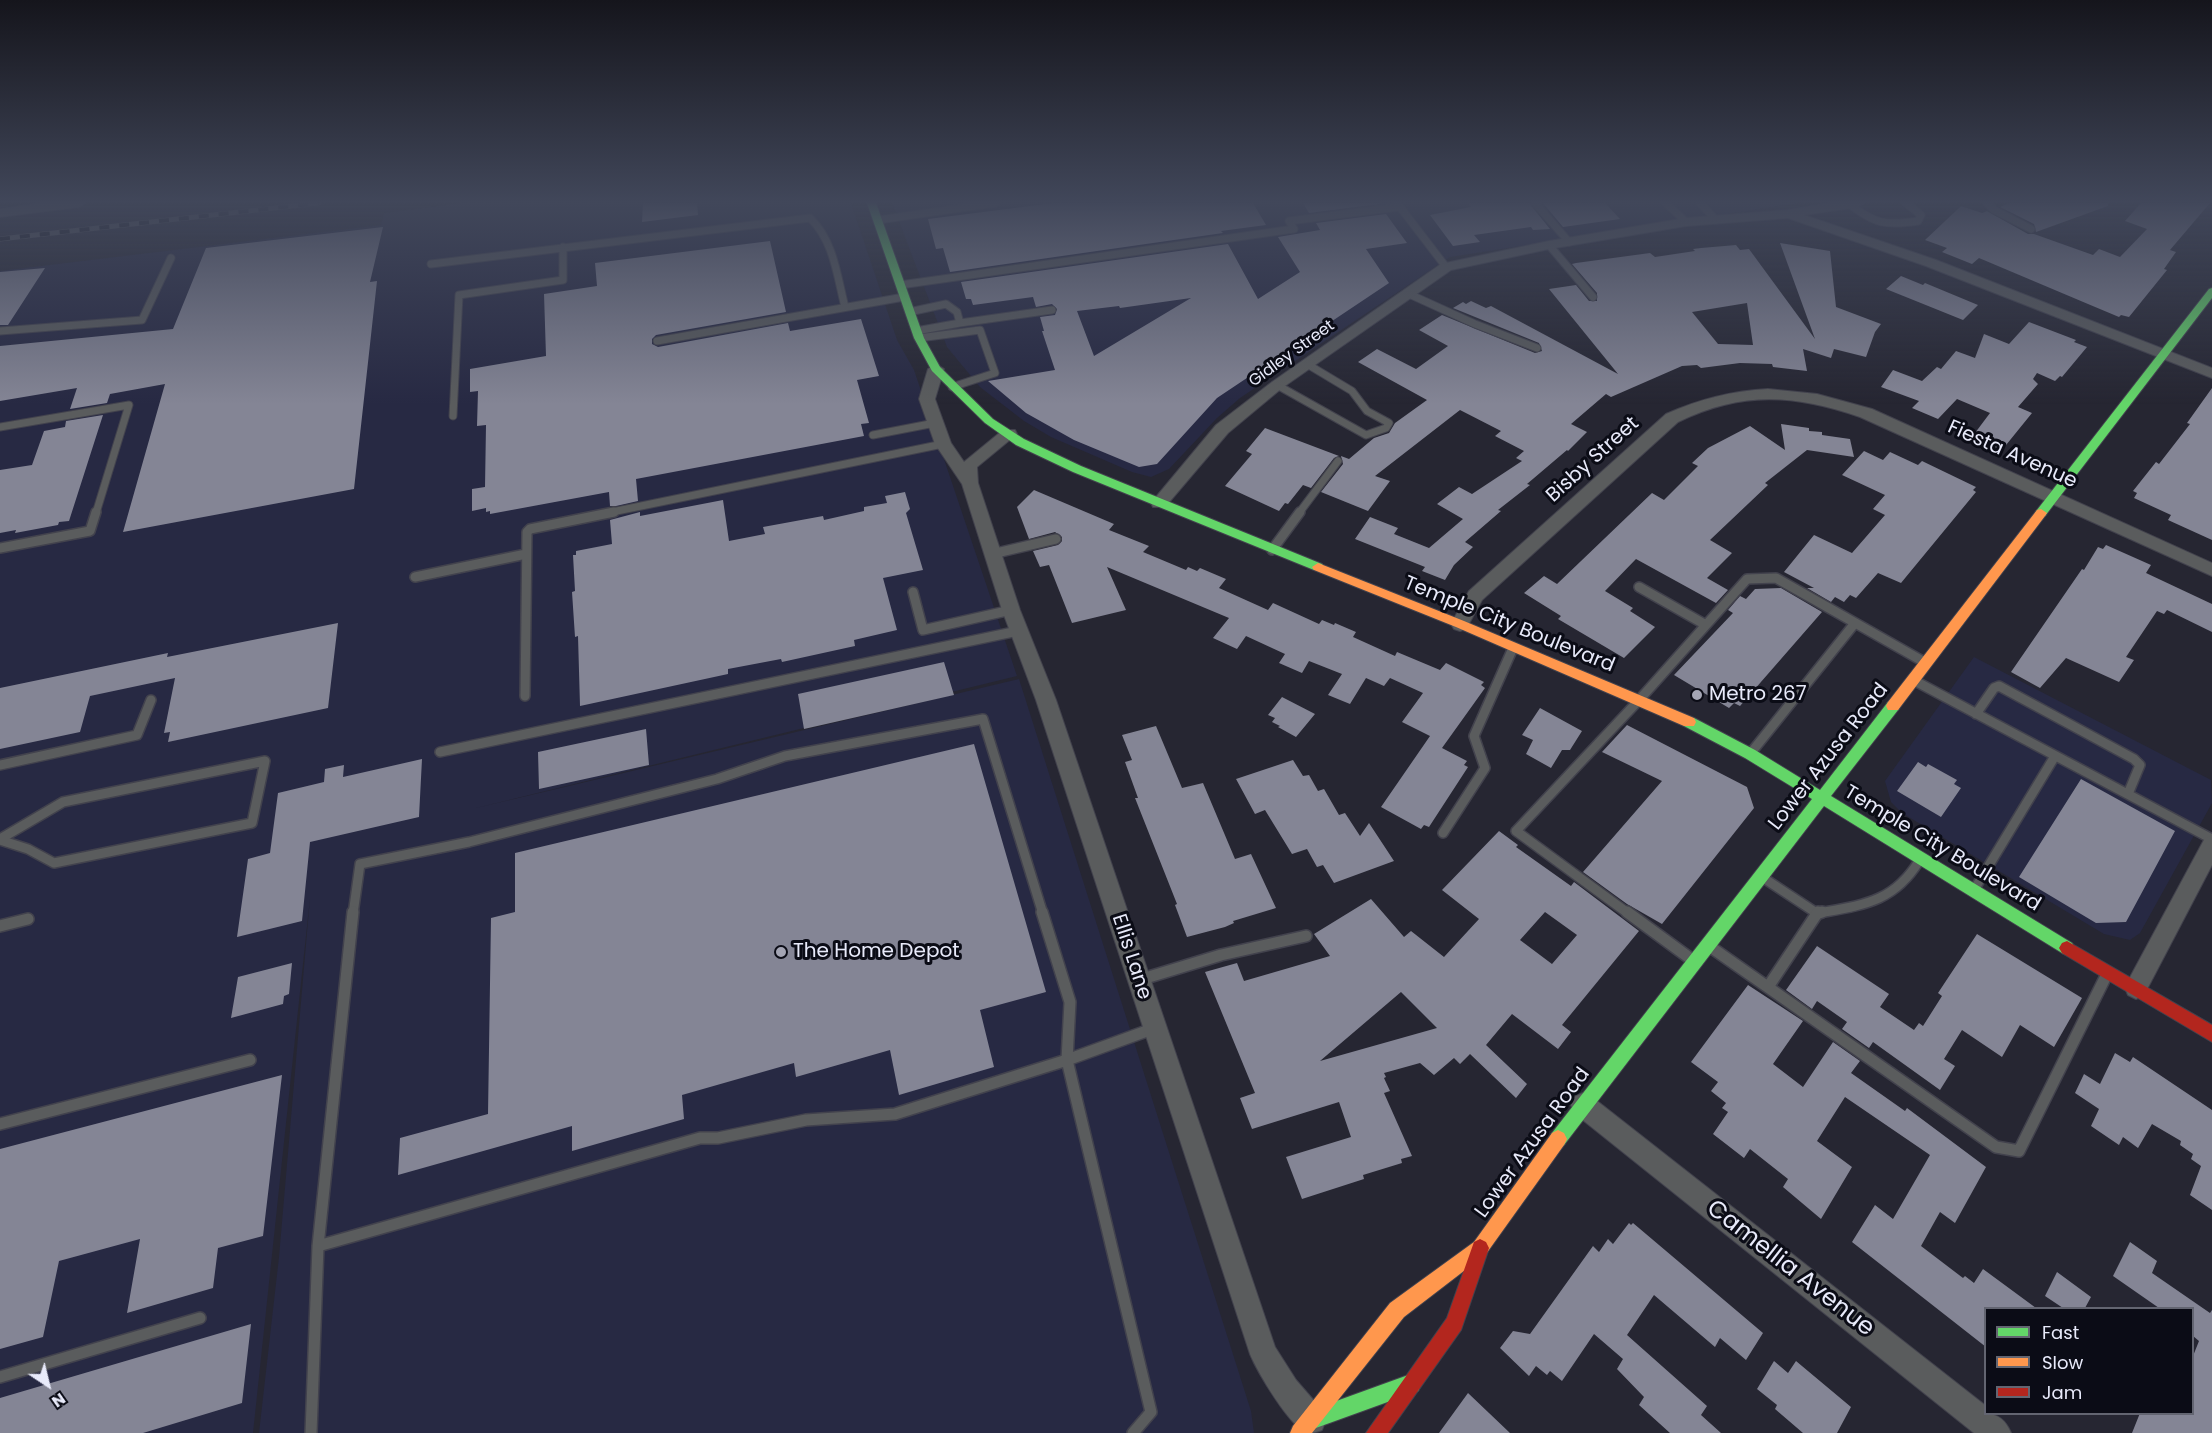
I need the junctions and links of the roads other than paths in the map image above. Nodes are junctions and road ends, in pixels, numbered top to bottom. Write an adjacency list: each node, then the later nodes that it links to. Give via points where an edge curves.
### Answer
1 (165, 270): 17 (lane, via 142,320)
2 (563, 270): 28 (lane, via 563,280 459,295)
3 (835, 270): 13 (lane)
4 (895, 270): 9 (main road, Temple City Boulevard)
5 (1036, 270): 9 (lane)
6 (1442, 270): 11 (street, Gidley Street)
7 (1570, 270): 12 (lane)
8 (1949, 270): 21 (street)
9 (902, 291): 13 (lane); 15 (main road, Temple City Boulevard)
10 (2212, 291): 21 (main road, Lower Azusa Road)
11 (1409, 294): 20 (lane); 22 (street, Gidley Street)
12 (1593, 297)
13 (845, 307): 19 (lane)
14 (1052, 310): 16 (lane)
15 (909, 312): 16 (lane, via 946,304 957,312); 18 (main road, Temple City Boulevard)
16 (960, 323): 18 (lane)
17 (0, 331)
18 (917, 334): 23 (main road, Temple City Boulevard); 26 (lane, via 980,330 995,373)
19 (657, 341)
20 (1537, 348)
21 (2164, 353): 24 (street); 36 (main road, Lower Azusa Road)
22 (1307, 364): 25 (street, Gidley Street); 25 (lane, via 1352,391 1367,411 1389,423 1386,428 1366,435)
23 (936, 369): 26 (main road, Temple City Boulevard); 29 (street, Ellis Lane, via 927,399)
24 (2212, 373)
25 (1277, 384): 37 (street, Gidley Street, via 1222,429)
26 (952, 387): 31 (main road, Temple City Boulevard)
27 (1791, 394): 36 (street, Fiesta Avenue, via 1818,397 1866,413); 49 (street, Bisby Street, via 1737,394 1693,406 1672,418 1475,596)
28 (453, 416)
29 (935, 423): 32 (lane); 33 (street, Ellis Lane)
30 (0, 427): 39 (lane, via 129,405 90,531)
31 (1009, 434): 35 (street, via 969,466); 37 (main road, Temple City Boulevard, via 1077,469)
32 (873, 435)
33 (943, 444): 35 (street, Ellis Lane); 41 (lane, via 530,529)
34 (1338, 462): 40 (lane)
35 (970, 483): 42 (street, Ellis Lane)
36 (2053, 496): 43 (street, Fiesta Avenue); 52 (main road, Lower Azusa Road)
37 (1159, 503): 40 (main road, Temple City Boulevard)
38 (1056, 539): 42 (lane)
39 (0, 548)
40 (1272, 550): 49 (main road, Temple City Boulevard)
41 (526, 554): 44 (lane); 54 (lane)
42 (992, 554): 47 (street, Ellis Lane)
43 (2212, 570)
44 (415, 577)
45 (1639, 587): 50 (lane)
46 (913, 592): 47 (lane, via 923,630)
47 (1015, 620): 58 (lane); 77 (street, Ellis Lane, via 1046,700)
48 (1855, 622): 50 (lane, via 1776,578 1766,577 1747,579); 52 (lane); 59 (lane)
49 (1460, 624): 51 (main road, Temple City Boulevard)
50 (1706, 625): 55 (lane)
51 (1513, 648): 55 (main road, Temple City Boulevard); 64 (lane, via 1473,736 1485,768)
52 (1926, 663): 53 (main road, Lower Azusa Road)
53 (1913, 680): 57 (lane); 63 (main road, Lower Azusa Road)
54 (525, 696)
55 (1640, 699): 59 (main road, Temple City Boulevard); 75 (lane, via 1516,831)
56 (151, 700): 61 (lane, via 137,735)
57 (1976, 714): 60 (lane); 62 (lane, via 1994,688 1999,687 2062,720 2140,765)
58 (440, 752)
59 (1750, 754): 63 (main road, Temple City Boulevard)
60 (2055, 756): 62 (lane); 69 (lane)
61 (0, 765)
62 (2128, 794): 66 (lane)
63 (1822, 799): 67 (main road, Temple City Boulevard); 68 (main road, Lower Azusa Road)
64 (1443, 833)
65 (0, 839): 65 (lane, via 63,802 265,761 252,823 54,863)
66 (2212, 842): 79 (street)
67 (1920, 859): 69 (main road, Temple City Boulevard); 70 (lane, via 1905,883 1893,891 1848,908)
68 (1762, 876): 70 (lane); 74 (main road, Lower Azusa Road)
69 (1973, 892): 76 (main road, Temple City Boulevard)
70 (1819, 913): 78 (lane)
71 (28, 919): 72 (lane)
72 (0, 926)
73 (1306, 936): 77 (lane, via 1221,955)
74 (1708, 945): 75 (main road, Lower Azusa Road); 78 (lane)
75 (1694, 962): 84 (main road, Lower Azusa Road)
76 (2109, 971): 78 (lane, via 2019,1151 1996,1147); 79 (main road, Temple City Boulevard)
77 (1139, 980): 80 (street, Ellis Lane)
78 (1768, 987)
79 (2136, 988): 81 (main road, Temple City Boulevard)
80 (1155, 1028): 83 (lane); 91 (street, Ellis Lane, via 1264,1354)
81 (2212, 1034)
82 (250, 1060): 85 (lane)
83 (1067, 1060): 86 (lane, via 895,1114 806,1120 718,1138 700,1138); 86 (lane, via 1070,1002 983,719 785,756 717,779 470,842 364,861 357,867); 93 (lane, via 1151,1412)
84 (1583, 1106): 87 (main road, Lower Azusa Road); 95 (street, Camellia Avenue)
85 (0, 1124)
86 (318, 1246): 92 (lane)
87 (1480, 1248): 90 (main road, Lower Azusa Road, via 1454,1323); 91 (main road, Lower Azusa Road, via 1397,1310)
88 (200, 1318): 89 (lane)
89 (0, 1377)
90 (1411, 1384): 91 (main road); 94 (main road, Lower Azusa Road)
91 (1306, 1429)
92 (312, 1433)
93 (1133, 1433)
94 (1376, 1433)
95 (1997, 1433)

